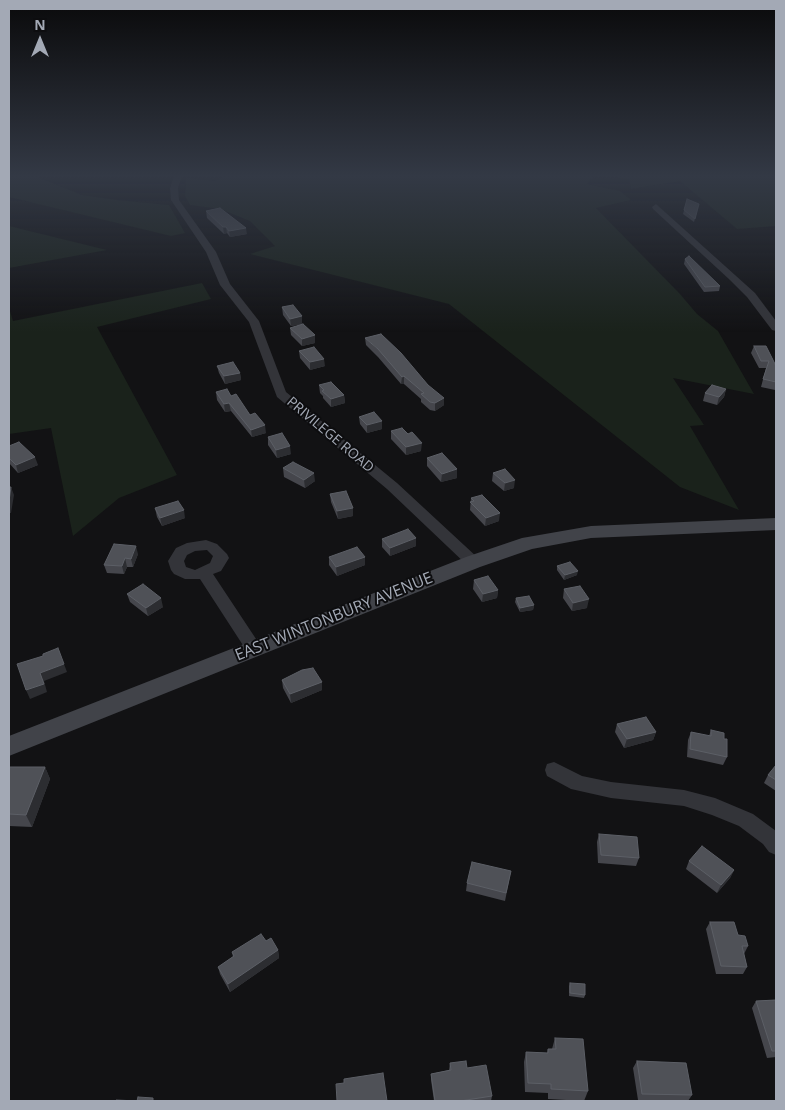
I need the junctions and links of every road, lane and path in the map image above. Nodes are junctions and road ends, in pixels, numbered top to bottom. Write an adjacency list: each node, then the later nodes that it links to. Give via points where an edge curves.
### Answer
1 (194, 228): 5 (street, PRIVILEGE ROAD, via 211,252 225,285 254,321 282,394 392,486)
2 (679, 228): 3 (street, via 751,295)
3 (776, 328)
4 (776, 524): 5 (main road, EAST WINTONBURY AVENUE, via 592,532 529,544)
5 (473, 562): 7 (main road, EAST WINTONBURY AVENUE)
6 (204, 574): 7 (street)
7 (254, 649): 8 (main road, EAST WINTONBURY AVENUE)
8 (9, 746)
9 (554, 770): 10 (street, via 578,783 684,798 715,806 746,820)
10 (776, 846)

